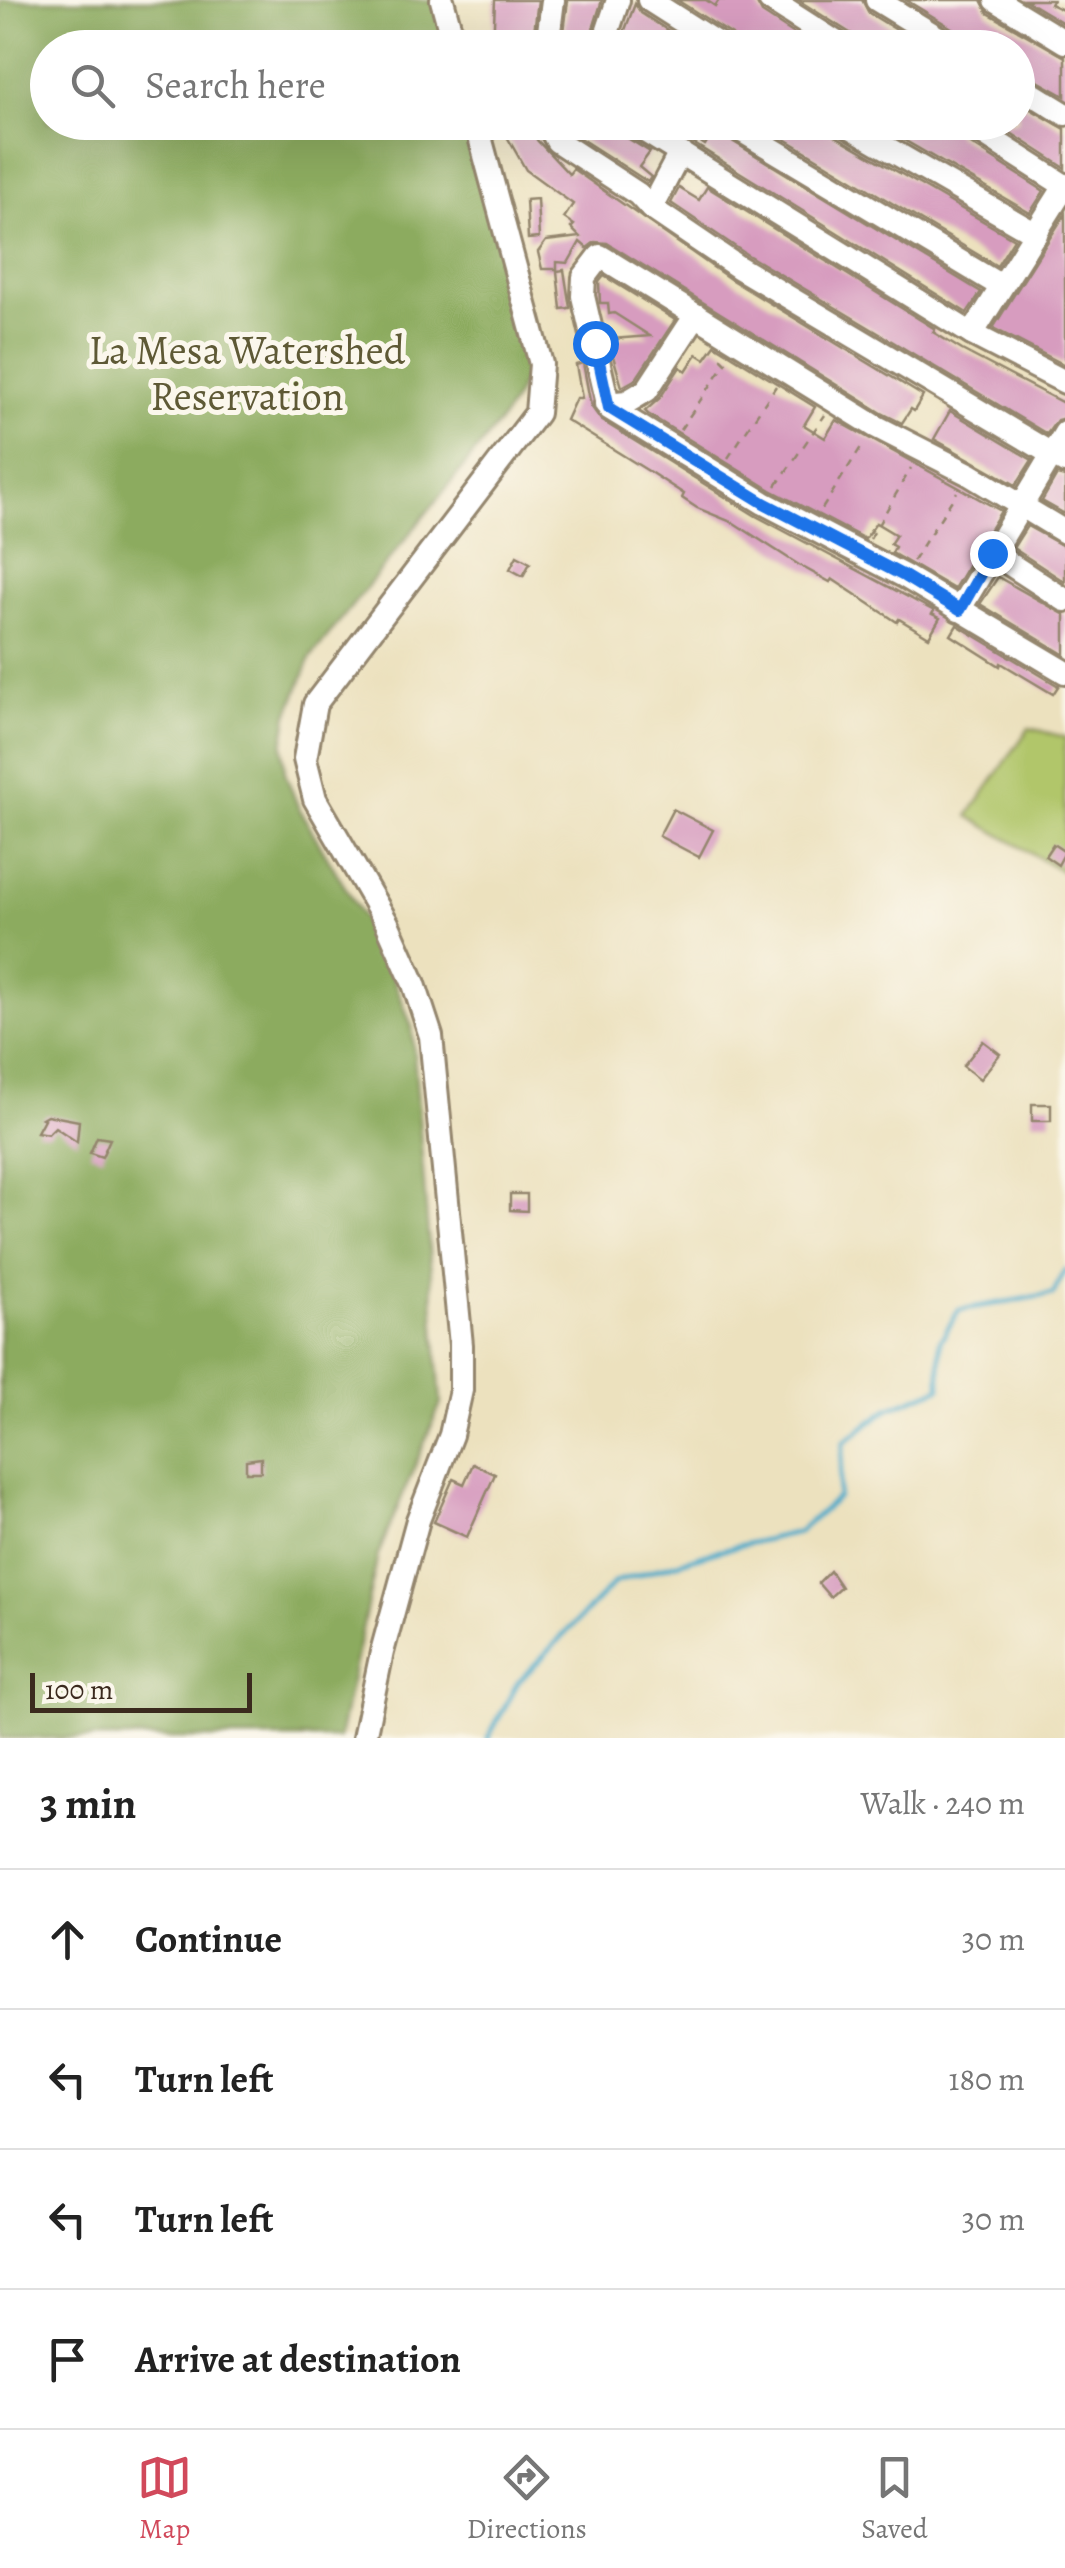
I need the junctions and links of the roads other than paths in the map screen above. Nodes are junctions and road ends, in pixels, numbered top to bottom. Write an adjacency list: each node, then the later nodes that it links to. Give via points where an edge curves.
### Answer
1 (442, 0): 8 (street)
2 (553, 0): 9 (street)
3 (618, 0): 10 (street)
4 (650, 0): 11 (street)
5 (770, 0): 12 (street)
6 (878, 0): 13 (street)
7 (996, 0): 14 (street)
8 (450, 30)
9 (549, 30)
10 (608, 30)
11 (696, 30)
12 (817, 30)
13 (926, 30)
14 (1065, 42)
15 (1035, 96): 16 (street)
16 (1065, 114)
17 (481, 140): 40 (street, via 542,364 537,412 314,704 306,759 314,799 387,923 431,1036 462,1345 451,1436 418,1520)
18 (556, 140): 25 (street)
19 (657, 140): 23 (street)
20 (757, 140): 27 (street)
21 (873, 140): 26 (street)
22 (993, 140): 24 (street)
23 (679, 155): 25 (street); 29 (street)
24 (1065, 186): 26 (street)
25 (651, 208): 33 (street)
26 (1036, 234): 27 (street)
27 (1001, 286): 29 (street)
28 (696, 315): 31 (street, via 647,390); 31 (street, via 600,256 584,277 583,296); 34 (street, via 875,426)
29 (972, 334): 30 (street)
30 (1065, 382)
31 (606, 404): 38 (street, via 764,503)
32 (1065, 433): 33 (street)
33 (1058, 458): 34 (street)
34 (1021, 504): 35 (street); 36 (street)
35 (1065, 532)
36 (992, 553): 37 (street); 38 (street)
37 (1065, 600)
38 (960, 610): 39 (street)
39 (1065, 672)
40 (364, 1738)

